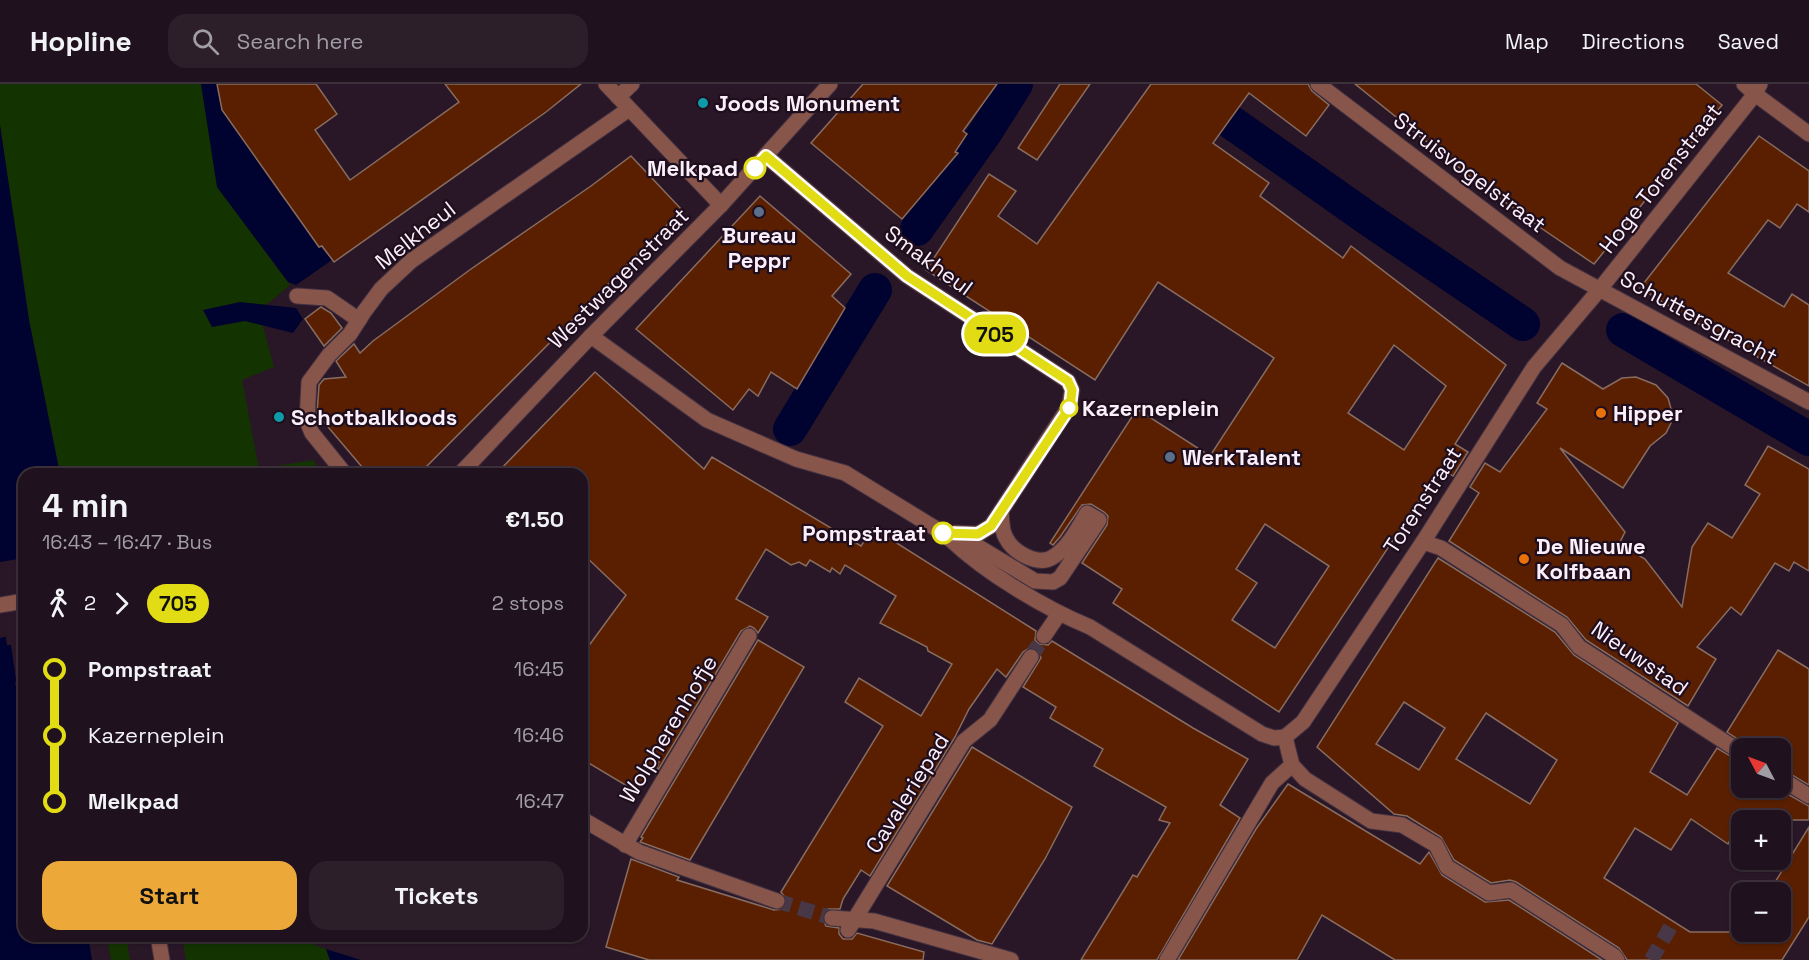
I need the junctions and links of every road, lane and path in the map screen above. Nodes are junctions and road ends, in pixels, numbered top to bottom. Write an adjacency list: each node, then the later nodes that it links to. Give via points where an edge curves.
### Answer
1 (606, 84): 6 (street)
2 (632, 84): 6 (street)
3 (830, 84): 9 (street, Westwagenstraat)
4 (1318, 84): 11 (street, Struisvogelstraat, via 1560,268)
5 (1753, 87): 8 (street); 11 (street, Hoge Torenstraat)
6 (618, 97): 7 (street)
7 (629, 109): 10 (street); 13 (street, Melkheul, via 411,261 381,289)
8 (1809, 134)
9 (766, 156): 10 (street, Westwagenstraat); 18 (street, Smakheul, via 907,276 1068,381 1072,390 1070,407)
10 (721, 205): 14 (street, Westwagenstraat)
11 (1600, 289): 15 (street, Schuttersgracht); 20 (street, Torenstraat, via 1534,367)
12 (297, 296): 13 (street, via 327,298)
13 (359, 320): 16 (street, Melkheul, via 309,382 307,421)
14 (591, 336): 17 (street, Westwagenstraat); 19 (street, via 707,420 796,459 845,473)
15 (1809, 402)
16 (340, 468)
17 (466, 468)
18 (1001, 511): 19 (street, via 991,526 978,534); 19 (street, via 1007,541 1021,553 1041,561 1061,550 1088,513 1099,520 1060,578 1053,582 1035,581 977,546)
19 (943, 533): 23 (street, via 968,556)
20 (1423, 542): 27 (street, Torenstraat, via 1303,722); 28 (street, Nieuwstad, via 1441,548 1562,625 1579,647)
21 (18, 602): 22 (street)
22 (0, 605)
23 (1059, 614): 25 (street); 27 (street, via 1090,627 1262,734)
24 (749, 636): 33 (street, Wolpherenhofje)
25 (1044, 636)
26 (1031, 657): 36 (street, Cavaleriepad, via 990,720 964,741)
27 (1286, 737): 29 (street)
28 (1731, 746)
29 (1292, 765): 40 (street, via 1272,783); 41 (street, via 1305,779 1371,821 1402,825 1436,845 1447,867 1489,893 1511,890)
30 (1791, 785): 31 (street)
31 (1809, 796)
32 (588, 823): 33 (street)
33 (625, 845): 34 (street)
34 (777, 901)
35 (832, 918): 36 (street)
36 (851, 925): 39 (street, via 874,921)
37 (159, 942): 38 (street)
38 (162, 960)
39 (1011, 960)
40 (1167, 960)
41 (1617, 960)

